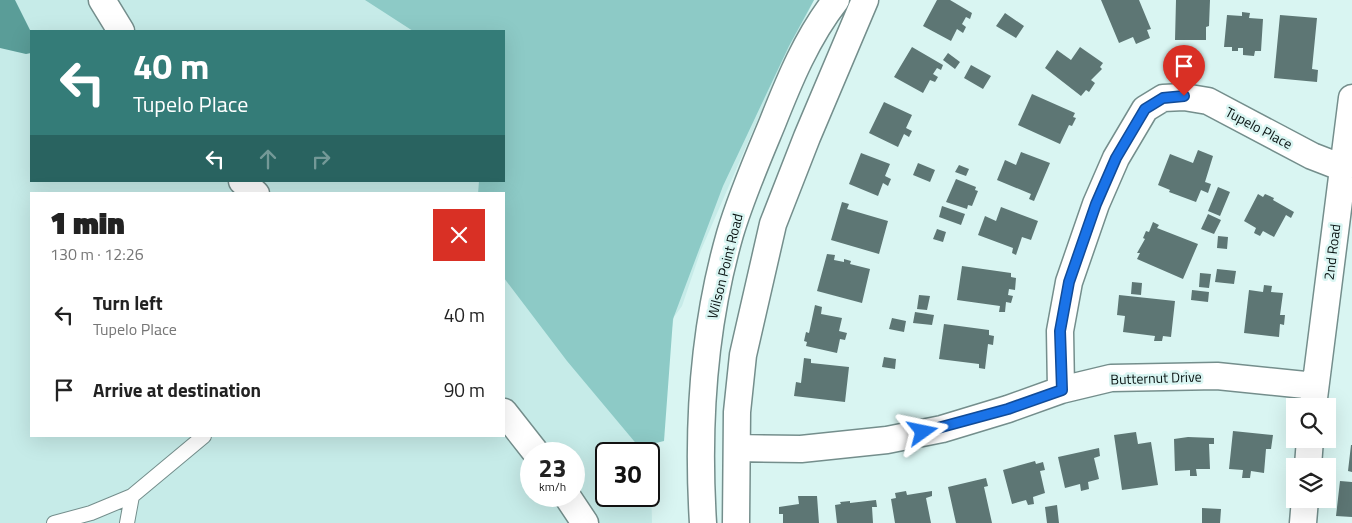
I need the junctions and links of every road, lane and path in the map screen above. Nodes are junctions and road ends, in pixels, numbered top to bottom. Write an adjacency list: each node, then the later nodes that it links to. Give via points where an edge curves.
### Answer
1 (102, 0): 4 (street)
2 (836, 0): 21 (street, Wilson Point Road, via 796,66 746,188 728,243 715,296 701,396)
3 (865, 0): 14 (street, via 773,224 743,355)
4 (120, 30)
5 (1352, 98): 6 (street, 2nd Road)
6 (1343, 168): 9 (street, Tupelo Place, via 1312,156 1208,101 1184,96 1163,98 1145,109 1116,158 1069,282 1060,331); 10 (street, 2nd Road)
7 (243, 182): 8 (street)
8 (254, 192)
9 (1062, 390): 10 (street, Butternut Drive, via 1111,378 1207,376); 14 (street, Butternut Drive, via 942,429 887,440 801,448)
10 (1314, 396)
11 (505, 413): 13 (street)
12 (203, 437): 15 (lane)
13 (528, 442)
14 (736, 448): 22 (street)
15 (132, 496): 18 (lane, via 91,513); 19 (lane)
16 (574, 507): 20 (street)
17 (1304, 508): 23 (street)
18 (54, 523)
19 (127, 523)
20 (585, 523)
21 (703, 523)
22 (736, 523)
23 (1303, 523)

